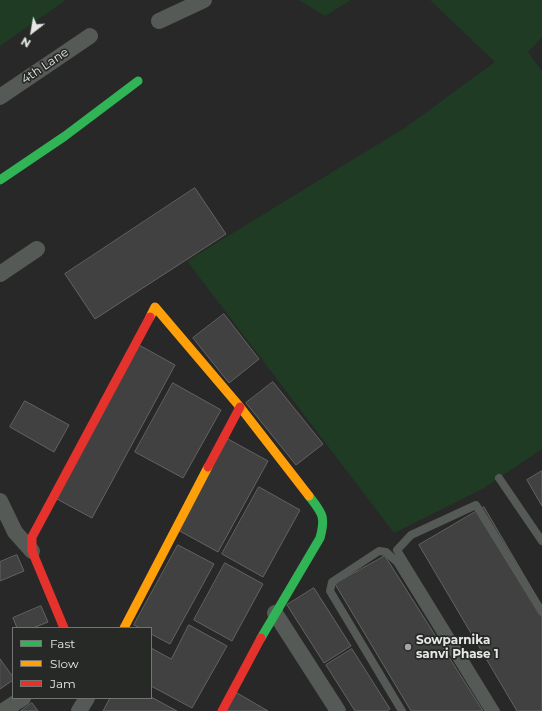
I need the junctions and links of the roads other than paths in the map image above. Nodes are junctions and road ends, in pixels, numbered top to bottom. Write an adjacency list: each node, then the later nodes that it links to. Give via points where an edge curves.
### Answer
1 (201, 1): 2 (street)
2 (159, 21)
3 (90, 36): 5 (street, 4th Lane)
4 (138, 81): 6 (street, via 66,136)
5 (0, 96)
6 (0, 180)
7 (37, 249): 8 (street)
8 (0, 274)
9 (240, 407): 13 (street, via 155,308 35,529); 15 (street, via 322,513 324,524 320,538); 17 (street)
10 (499, 478): 12 (lane)
11 (0, 501): 13 (street, via 15,532)
12 (542, 541)
13 (32, 551): 16 (street)
14 (542, 612): 26 (lane, via 476,505 411,535 397,550)
15 (275, 613): 22 (street); 23 (street)
16 (64, 627)
17 (125, 627)
18 (21, 699): 20 (street)
19 (86, 699): 21 (street)
20 (3, 711)
21 (80, 711)
22 (222, 711)
23 (338, 711)
24 (402, 711): 25 (lane, via 330,590 332,582 379,551 386,552 397,562)
25 (489, 711)
26 (496, 711)

